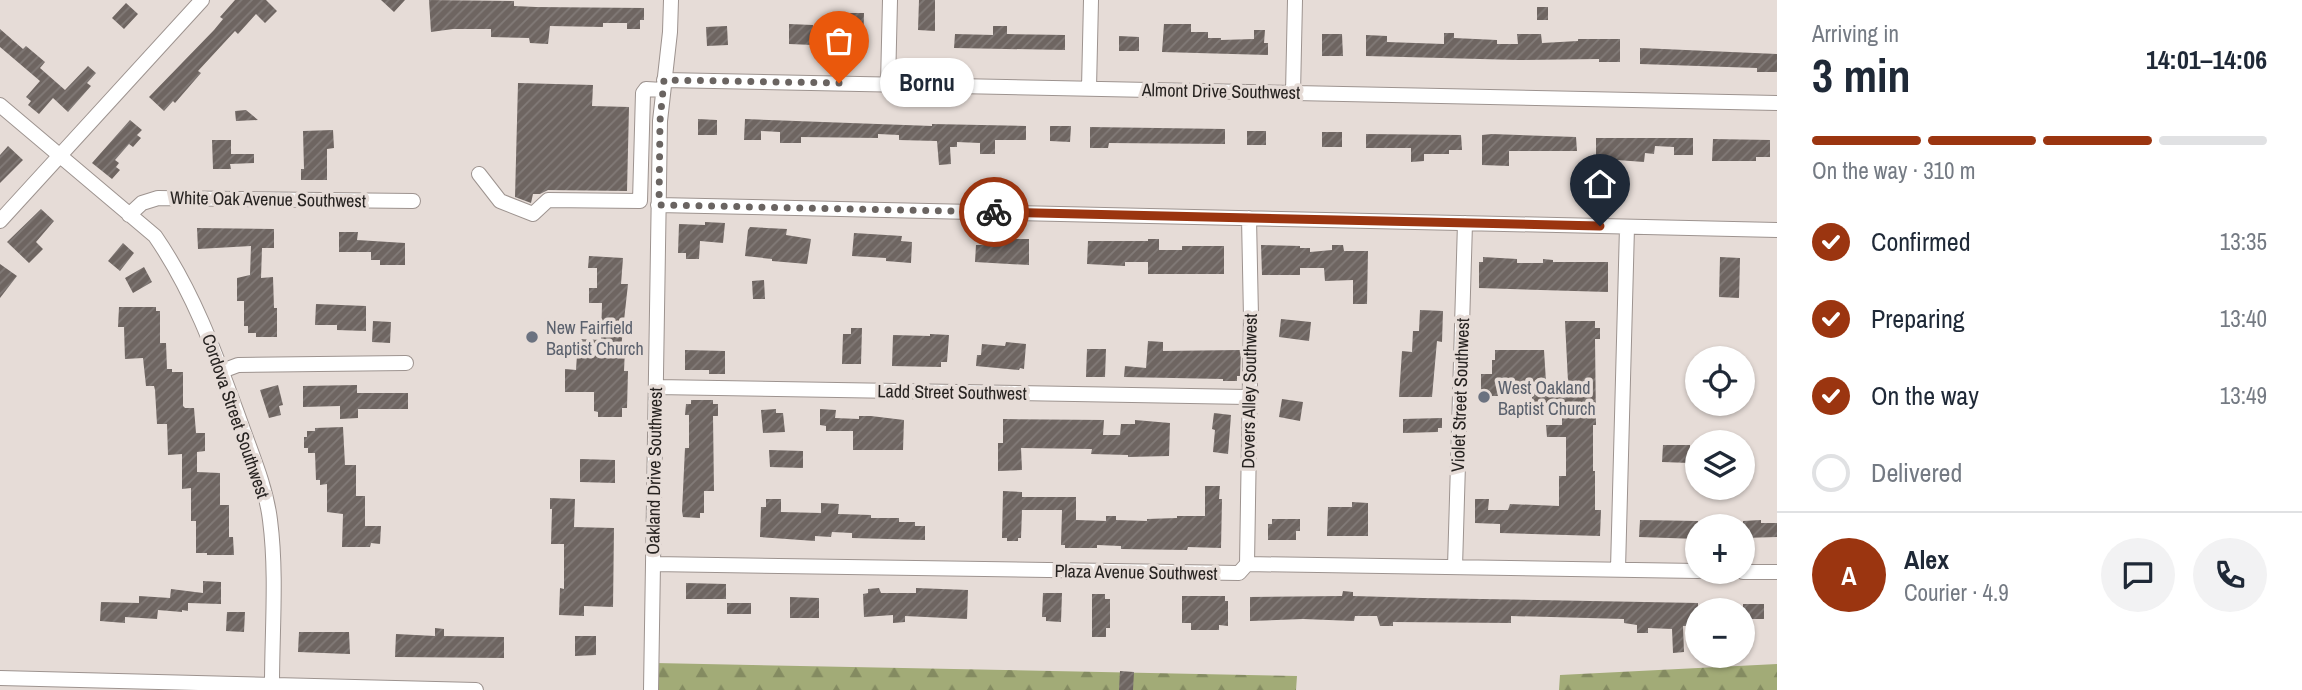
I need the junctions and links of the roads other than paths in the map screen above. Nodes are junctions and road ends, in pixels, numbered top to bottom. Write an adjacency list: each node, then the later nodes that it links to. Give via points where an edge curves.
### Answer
1 (202, 0): 14 (street)
2 (671, 0): 7 (street, Oakland Drive Southwest)
3 (890, 0): 6 (street)
4 (1091, 0): 8 (street)
5 (1295, 0): 9 (street)
6 (888, 84): 7 (street, Almont Drive Southwest); 8 (street, Almont Drive Southwest)
7 (664, 85): 12 (street, via 643,93); 13 (street, Oakland Drive Southwest)
8 (1089, 88): 9 (street, Almont Drive Southwest)
9 (1293, 93): 10 (street, Almont Drive Southwest)
10 (1777, 103)
11 (0, 105): 14 (street)
12 (642, 152): 13 (street); 17 (street)
13 (659, 153): 18 (street, Oakland Drive Southwest)
14 (59, 156): 19 (street); 21 (street)
15 (479, 173): 17 (street, via 500,201 533,214 548,200)
16 (413, 201): 19 (street, White Oak Avenue Southwest, via 158,198 142,203)
17 (640, 201): 18 (street)
18 (659, 203): 20 (street); 27 (street, Oakland Drive Southwest)
19 (129, 215): 26 (street, Cordova Street Southwest, via 155,236 172,261)
20 (1249, 218): 22 (street); 28 (street, Dovers Alley Southwest)
21 (0, 221)
22 (1465, 223): 23 (street); 31 (street, Violet Street Southwest)
23 (1627, 227): 24 (street); 32 (street)
24 (1777, 230)
25 (406, 363): 26 (street, via 239,365)
26 (222, 371): 37 (street, Cordova Street Southwest, via 270,518)
27 (656, 387): 28 (street, Ladd Street Southwest); 29 (street, Oakland Drive Southwest)
28 (1248, 397): 30 (street, Dovers Alley Southwest)
29 (653, 564): 30 (street, Plaza Avenue Southwest, via 1239,573); 40 (street, Oakland Drive Southwest)
30 (1247, 564): 31 (street, Plaza Avenue Southwest)
31 (1455, 567): 32 (street, Plaza Avenue Southwest)
32 (1618, 569): 33 (street, Plaza Avenue Southwest)
33 (1685, 571)
34 (1755, 572): 35 (street)
35 (1777, 572)
36 (0, 678): 37 (street)
37 (272, 685): 38 (street)
38 (370, 689): 39 (street)
39 (477, 690)
40 (651, 690)

